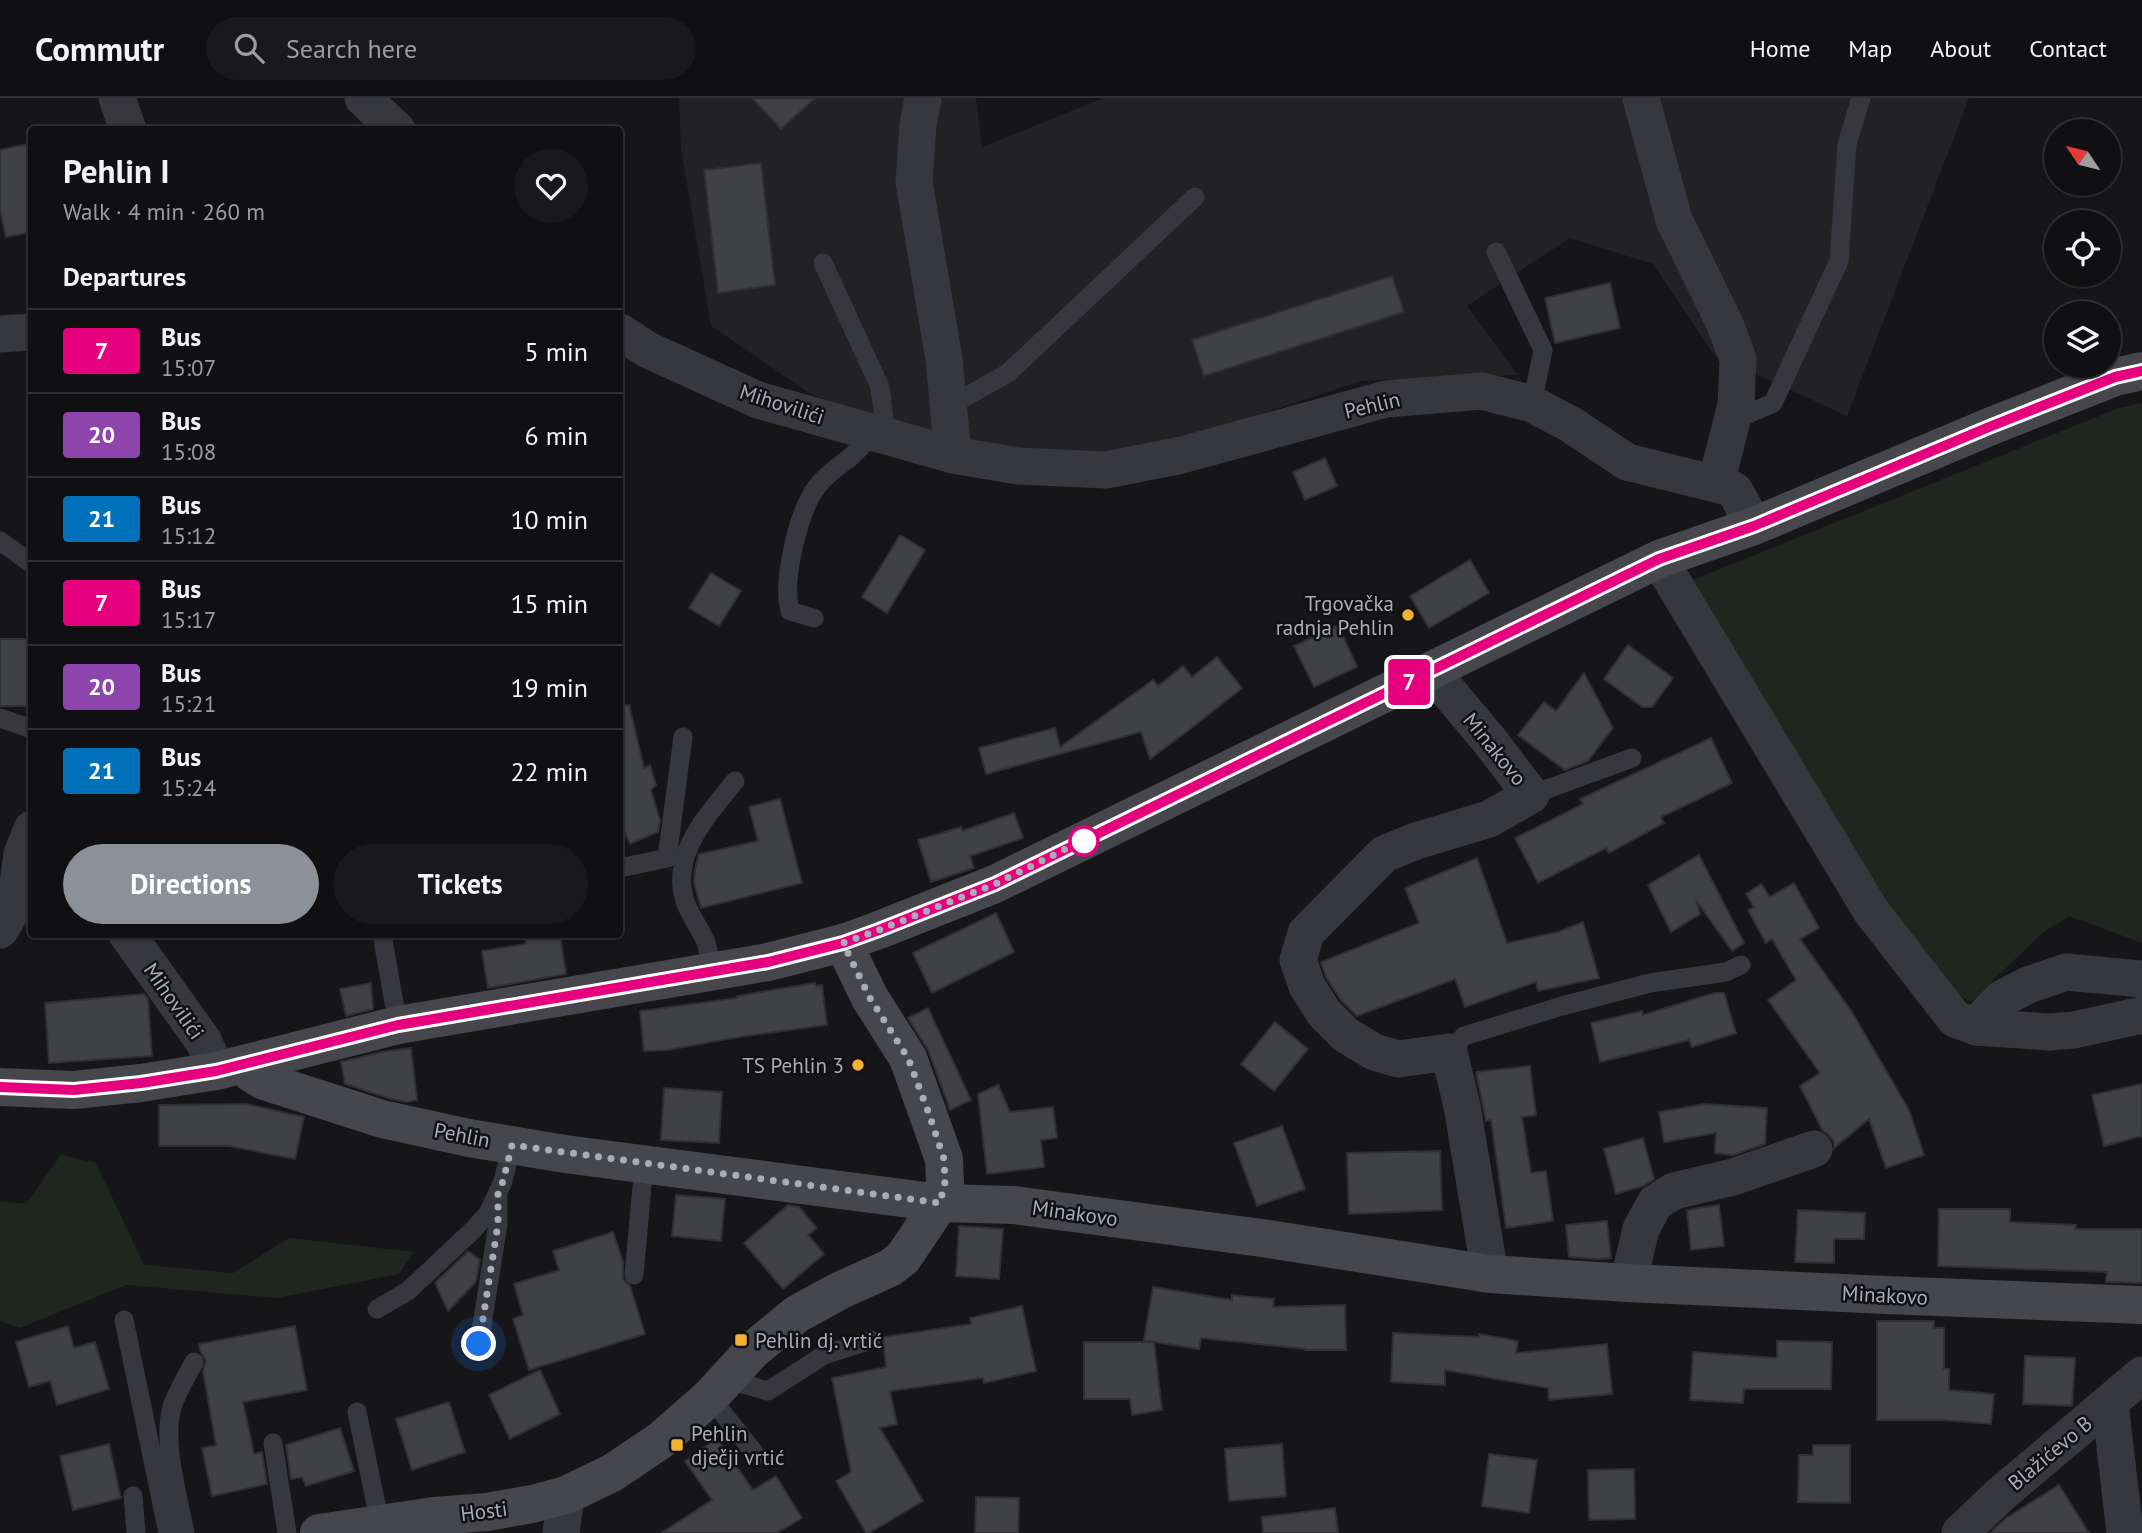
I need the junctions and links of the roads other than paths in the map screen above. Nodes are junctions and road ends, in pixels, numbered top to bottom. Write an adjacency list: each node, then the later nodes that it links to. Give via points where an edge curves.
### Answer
1 (117, 98): 6 (street)
2 (363, 98): 7 (street)
3 (923, 98): 16 (street, via 914,182)
4 (1641, 98): 17 (street, via 1674,220 1738,359)
5 (1861, 98): 17 (lane, via 1847,144 1839,261 1773,403)
6 (127, 126)
7 (393, 126)
8 (1195, 197): 16 (lane, via 1008,373)
9 (1496, 251): 15 (lane, via 1543,350)
10 (823, 263): 18 (lane, via 880,387)
11 (28, 332): 12 (street)
12 (0, 334)
13 (623, 334): 18 (street, Mihovilići, via 758,400)
14 (2142, 371): 21 (street, via 2115,377 1989,427)
15 (1532, 404): 19 (street, Pehlin, via 1482,391 1386,399 1182,455 1106,470 1018,467); 20 (street, Pehlin, via 1627,462)
16 (948, 407): 19 (street)
17 (1732, 421): 20 (street)
18 (880, 434): 19 (street, Mihovilići); 25 (lane, via 837,465 812,493 802,519 792,553 788,602 790,611)
19 (953, 455)
20 (1716, 483): 21 (street, Pehlin, via 1735,491)
21 (1754, 526): 23 (street)
22 (0, 541): 24 (lane)
23 (1659, 559): 26 (street); 44 (street, via 1871,911 1951,1015)
24 (28, 561)
25 (814, 618)
26 (1430, 671): 32 (street, Minakovo); 38 (street, via 995,884)
27 (0, 718): 28 (lane)
28 (28, 728)
29 (683, 737): 34 (lane, via 667,858)
30 (1632, 758): 32 (lane, Minakovo)
31 (735, 781): 40 (lane, via 696,831 682,876 685,901 707,944)
32 (1531, 795): 45 (street, Minakovo, via 1489,819 1384,854 1306,933 1298,960 1307,986 1324,1013 1346,1035 1374,1052 1398,1059)
33 (28, 839): 35 (street)
34 (623, 867)
35 (12, 913)
36 (130, 938): 46 (street, Mihovilići, via 204,1042)
37 (383, 938): 43 (lane)
38 (843, 943): 40 (street); 52 (street, via 870,998 908,1058 944,1159)
39 (1741, 965): 45 (lane, Minakovo, via 1726,972 1650,982 1550,1010 1464,1036)
40 (712, 972): 43 (street)
41 (2142, 979): 44 (street, via 2066,972 2001,999)
42 (2142, 1015): 44 (street, via 2049,1032)
43 (398, 1025): 46 (street)
44 (1977, 1027)
45 (1449, 1052): 53 (street)
46 (230, 1068): 47 (street, via 74,1090); 48 (street, Pehlin, via 370,1115)
47 (0, 1087)
48 (512, 1145): 50 (street, Pehlin); 51 (lane)
49 (1814, 1149): 55 (street, via 1733,1177 1674,1191 1656,1203 1641,1229)
50 (644, 1164): 52 (street, Pehlin); 54 (lane)
51 (498, 1194): 57 (lane, via 489,1212 445,1256 408,1291); 60 (lane, via 498,1224)
52 (940, 1203): 53 (street, Minakovo, via 1014,1205); 63 (street, Hosti, via 903,1258 797,1314 753,1350)
53 (1490, 1274): 55 (street, Minakovo)
54 (634, 1275)
55 (1628, 1283): 56 (street, Minakovo)
56 (2142, 1304)
57 (377, 1309)
58 (124, 1320): 72 (lane)
59 (871, 1340): 63 (lane, via 824,1355 768,1391)
60 (479, 1344)
61 (194, 1362): 73 (lane, via 172,1406 169,1429)
62 (2142, 1375): 64 (street, Blažićevo B)
63 (718, 1388): 67 (lane); 68 (street, Hosti, via 637,1457)
64 (2110, 1403): 77 (street, Blažićevo B); 78 (street)
65 (357, 1412): 70 (lane)
66 (273, 1443): 74 (lane)
67 (756, 1455)
68 (566, 1495): 70 (street, Hosti, via 487,1512); 76 (street)
69 (133, 1496): 71 (lane)
70 (380, 1524): 75 (street, Hosti)
71 (136, 1533)
72 (168, 1533)
73 (185, 1533)
74 (287, 1533)
75 (319, 1533)
76 (561, 1533)
77 (1960, 1533)
78 (2125, 1533)

